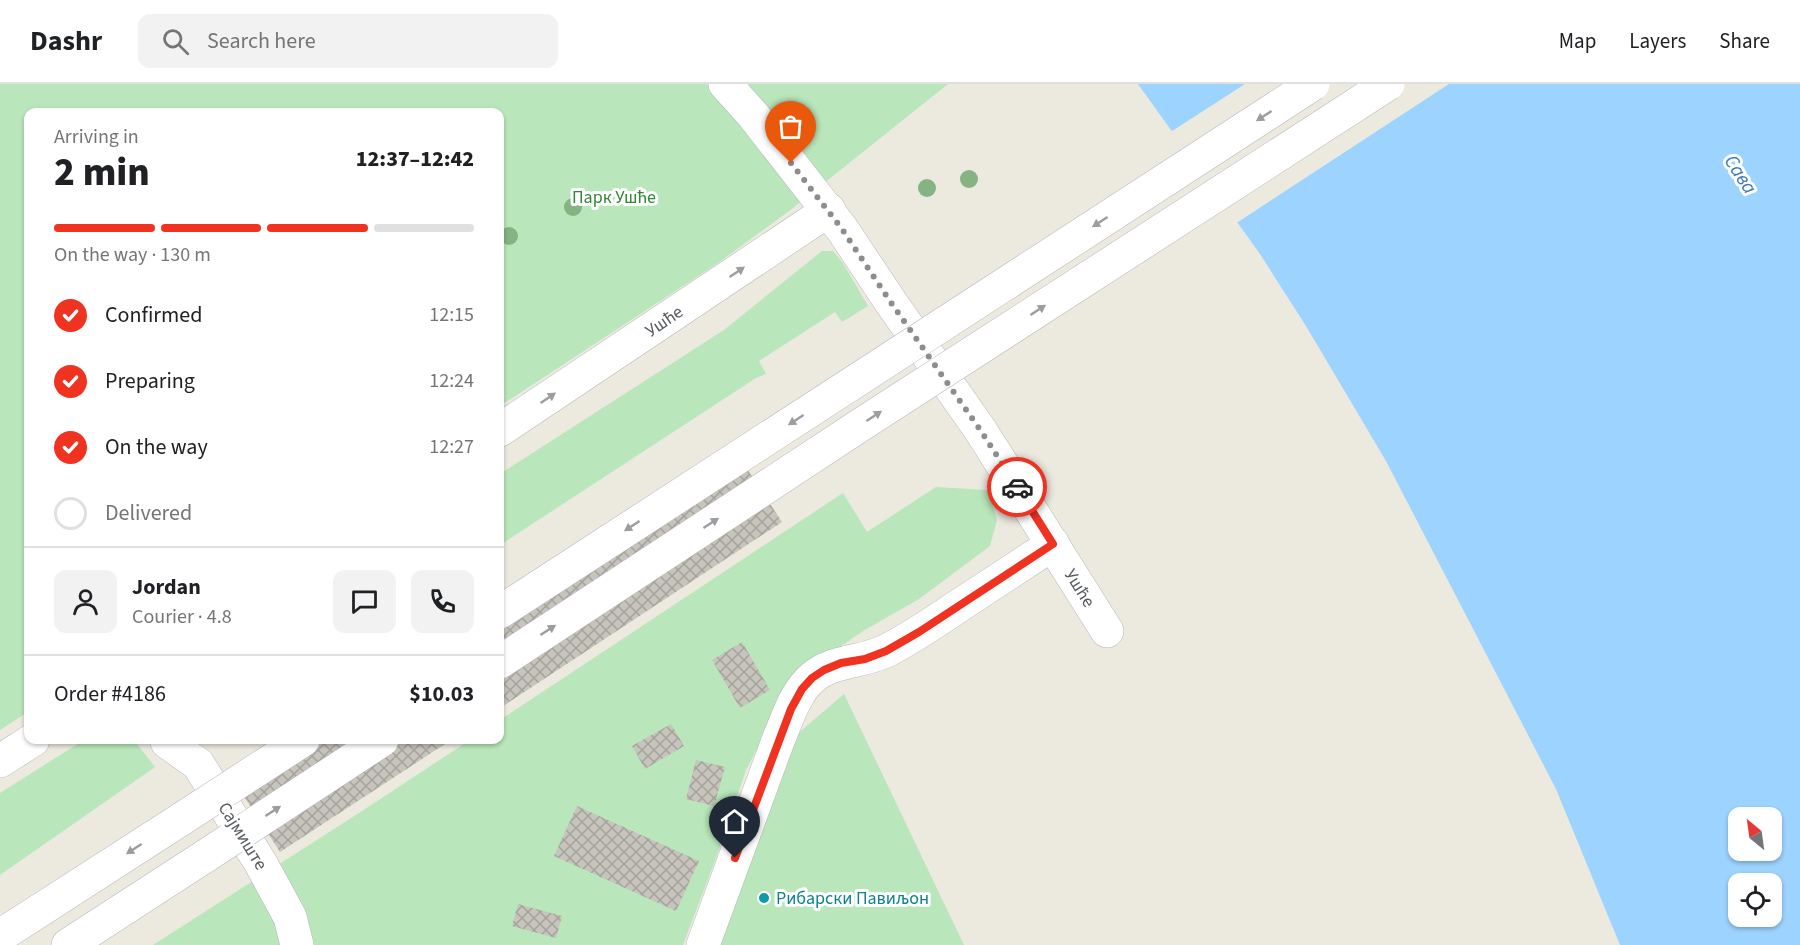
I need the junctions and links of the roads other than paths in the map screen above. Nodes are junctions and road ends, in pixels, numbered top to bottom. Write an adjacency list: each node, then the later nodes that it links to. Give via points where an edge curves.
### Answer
1 (724, 84): 4 (main road, Ушће)
2 (1313, 84): 7 (main road, one-way to 7, bridge)
3 (1388, 84): 9 (main road, one-way to 3, bridge)
4 (829, 210): 5 (main road, Ушће, one-way to 4); 6 (main road, Ушће, via 981,431)
5 (504, 427)
6 (1053, 544): 8 (main road, Ушће); 20 (main road, via 897,645 865,659 833,666 802,689 779,738)
7 (504, 609)
8 (1107, 631)
9 (504, 659)
10 (27, 744): 15 (main road)
11 (167, 744): 18 (main road, Сајмиште, via 179,774)
12 (170, 744): 19 (main road, Сајмиште, via 198,764 260,862 290,917)
13 (297, 744): 16 (main road, one-way to 16, bridge)
14 (376, 744): 17 (main road, one-way to 14, bridge)
15 (0, 761)
16 (0, 936)
17 (68, 945)
18 (288, 945)
19 (297, 945)
20 (703, 945)

